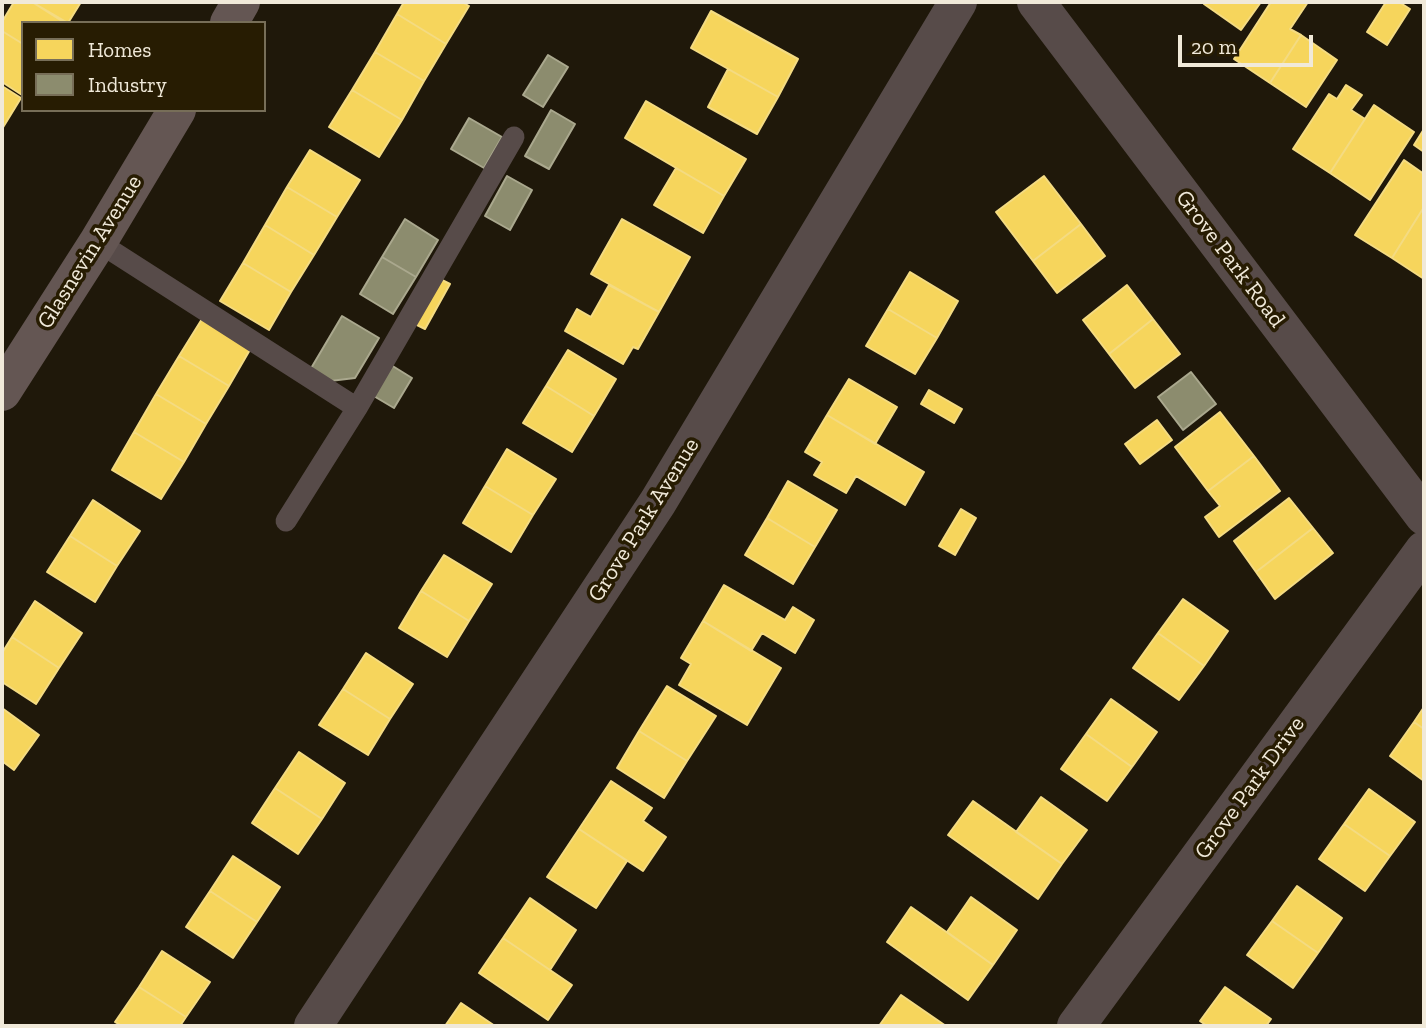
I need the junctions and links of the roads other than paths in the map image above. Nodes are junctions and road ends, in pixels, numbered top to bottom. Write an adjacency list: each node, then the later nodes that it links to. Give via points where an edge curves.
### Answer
1 (241, 2): 4 (main road)
2 (958, 2): 13 (street, Grove Park Avenue, via 658,502)
3 (1036, 2): 10 (street, Grove Park Road)
4 (230, 21)
5 (176, 112): 7 (main road, Glasnevin Avenue)
6 (514, 137): 9 (lane)
7 (98, 242): 8 (main road, Glasnevin Avenue); 9 (lane)
8 (7, 372)
9 (357, 408): 11 (lane)
10 (1424, 516)
11 (286, 521)
12 (1424, 550): 14 (street, Grove Park Drive)
13 (313, 1026)
14 (1076, 1026)

